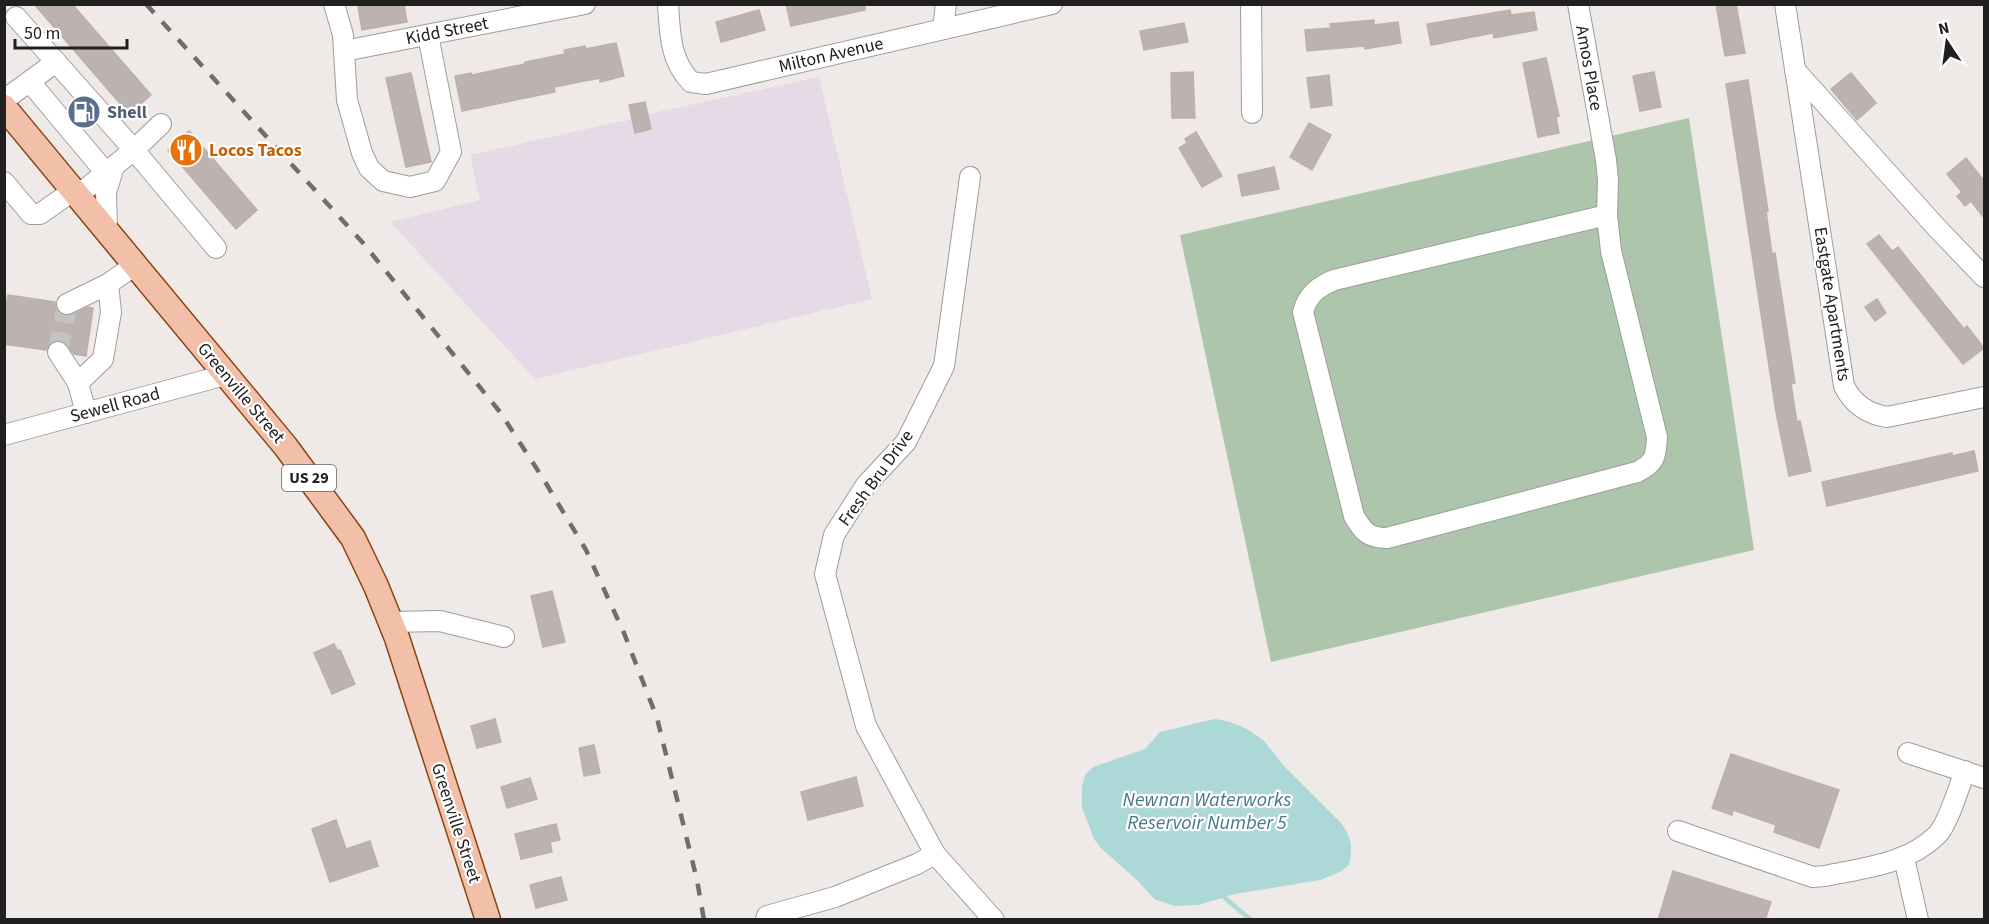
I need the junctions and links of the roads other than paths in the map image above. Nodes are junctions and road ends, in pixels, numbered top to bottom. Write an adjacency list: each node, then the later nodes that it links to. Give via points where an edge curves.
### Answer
1 (334, 4): 12 (street)
2 (585, 4): 11 (street, Kidd Street)
3 (668, 4): 10 (street, Milton Avenue, via 676,63 691,82 706,84)
4 (946, 4): 10 (street)
5 (1052, 4): 10 (street, Milton Avenue)
6 (1251, 4): 17 (street)
7 (1578, 4): 24 (street, Amos Place, via 1608,180)
8 (1785, 4): 14 (street, Eastgate Apartments)
9 (16, 17): 13 (street)
10 (943, 29)
11 (428, 35): 12 (street, Kidd Street); 12 (street, via 451,152 435,181 410,187 383,181 369,168 347,100)
12 (344, 51)
13 (56, 62): 15 (street); 19 (street)
14 (1795, 70): 28 (street); 34 (street, Eastgate Apartments, via 1844,387 1866,410 1887,417)
15 (30, 82): 16 (street); 20 (street)
16 (7, 112): 23 (main road, Greenville Street / US 29)
17 (1252, 113)
18 (161, 124): 19 (street)
19 (134, 150): 20 (street); 26 (street)
20 (110, 170): 23 (street); 25 (street, via 105,192)
21 (970, 177): 43 (street, Fresh Bru Drive, via 944,366 906,442 866,485 834,534 825,574 866,726)
22 (5, 184): 23 (street, via 35,215)
23 (76, 193): 25 (main road, Greenville Street / US 29)
24 (1607, 215): 24 (street, Amos Place, via 1611,251 1657,437 1656,454 1649,466 1387,538 1373,538 1360,528 1354,516 1303,312 1306,302 1317,288 1334,280)
25 (106, 229): 27 (main road, Greenville Street / US 29)
26 (216, 248)
27 (135, 265): 29 (street); 32 (main road, Greenville Street / US 29)
28 (1984, 277)
29 (108, 284): 30 (street); 33 (street, via 111,312 103,359)
30 (67, 304)
31 (58, 352): 33 (street)
32 (225, 375): 35 (street, Sewell Road); 37 (main road, Greenville Street / US 29, via 286,447 353,538)
33 (78, 383): 35 (street)
34 (1984, 397)
35 (86, 413): 36 (street, Sewell Road)
36 (4, 435)
37 (390, 622): 38 (street, via 440,621); 45 (main road, Greenville Street / US 29)
38 (504, 637)
39 (1908, 753): 40 (street)
40 (1965, 771): 41 (street); 44 (street, via 1937,834)
41 (1984, 778)
42 (1678, 831): 44 (street, via 1813,877)
43 (935, 854): 46 (street, via 835,897 767,916); 47 (street, Fresh Bru Drive)
44 (1904, 858): 48 (street)
45 (488, 920)
46 (766, 920)
47 (994, 920)
48 (1918, 920)

